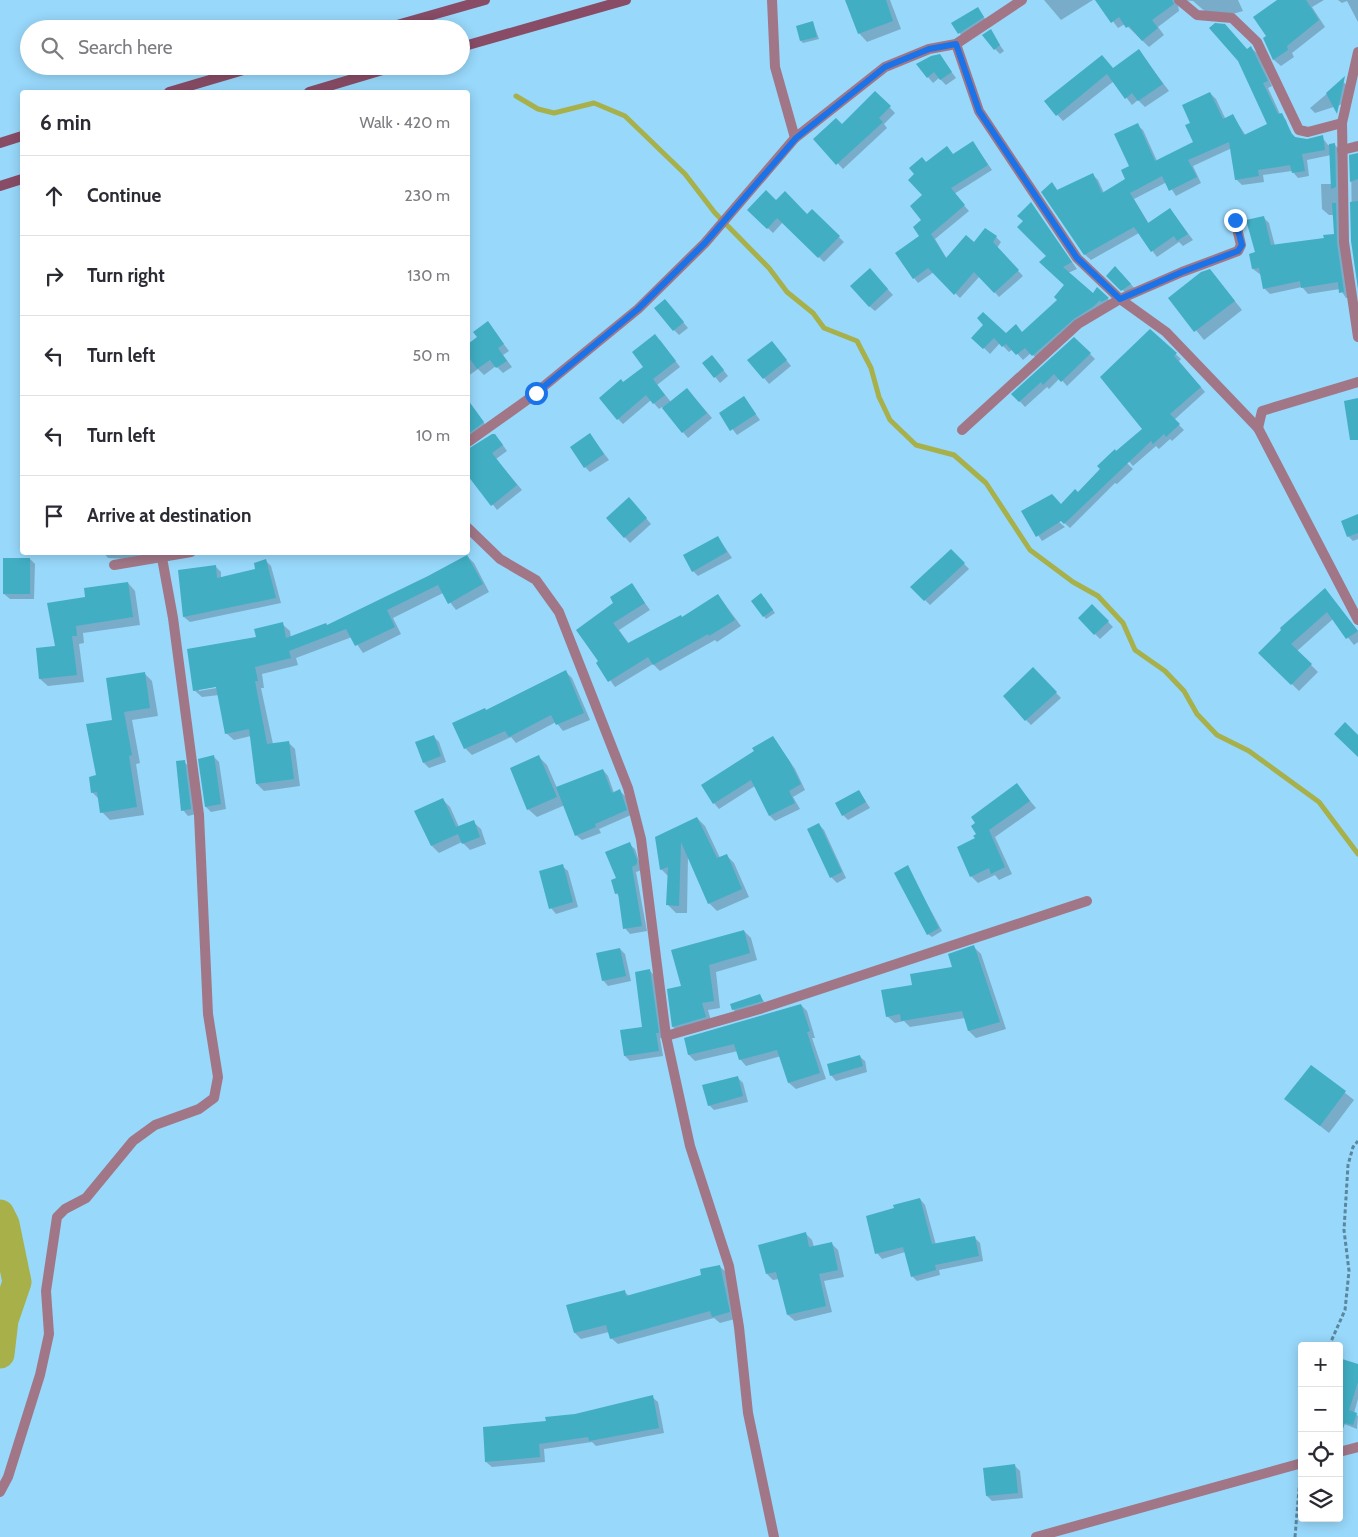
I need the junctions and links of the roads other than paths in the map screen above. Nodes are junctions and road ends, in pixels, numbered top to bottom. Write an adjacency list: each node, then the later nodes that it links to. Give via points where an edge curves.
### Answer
1 (485, 0): 6 (main road)
2 (626, 0): 7 (main road)
3 (772, 0): 16 (street, via 775,68)
4 (1022, 0): 8 (street)
5 (1179, 0): 14 (street, via 1197,14 1232,18 1257,42 1299,130 1308,132)
6 (415, 20)
7 (470, 43)
8 (956, 44): 16 (street, via 929,49 885,67); 23 (street, via 979,111 1077,258)
9 (1358, 52): 14 (street)
10 (227, 75): 12 (main road)
11 (366, 75): 13 (main road)
12 (176, 90)
13 (316, 90)
14 (1342, 123): 19 (street)
15 (20, 137): 17 (main road)
16 (796, 138): 28 (street, via 705,243 638,309 527,400)
17 (0, 143)
18 (1358, 146): 19 (street)
19 (1342, 150): 24 (street, via 1344,242)
20 (20, 180): 21 (main road)
21 (0, 186)
22 (1235, 220): 23 (street, via 1242,245 1238,251)
23 (1120, 299): 26 (street, via 1166,332); 27 (street, via 1078,324)
24 (1358, 337)
25 (1358, 382): 26 (street, via 1262,411)
26 (1258, 428): 33 (street)
27 (962, 430)
28 (470, 441)
29 (470, 530): 35 (street, via 500,559 536,580 559,612 628,788 642,839)
30 (176, 555): 31 (street)
31 (162, 558): 32 (street); 39 (street, via 173,618 198,815 208,1014 218,1077 214,1098 199,1108 155,1125 133,1141 86,1198 57,1217 46,1291 48,1334 40,1375 8,1477)
32 (114, 565)
33 (1358, 620)
34 (1087, 901): 35 (street, via 760,1009)
35 (666, 1036): 40 (street, via 690,1146 729,1266 748,1413)
36 (1358, 1447): 37 (street)
37 (1343, 1451)
38 (1298, 1464): 41 (street)
39 (0, 1492)
40 (774, 1537)
41 (1036, 1537)

